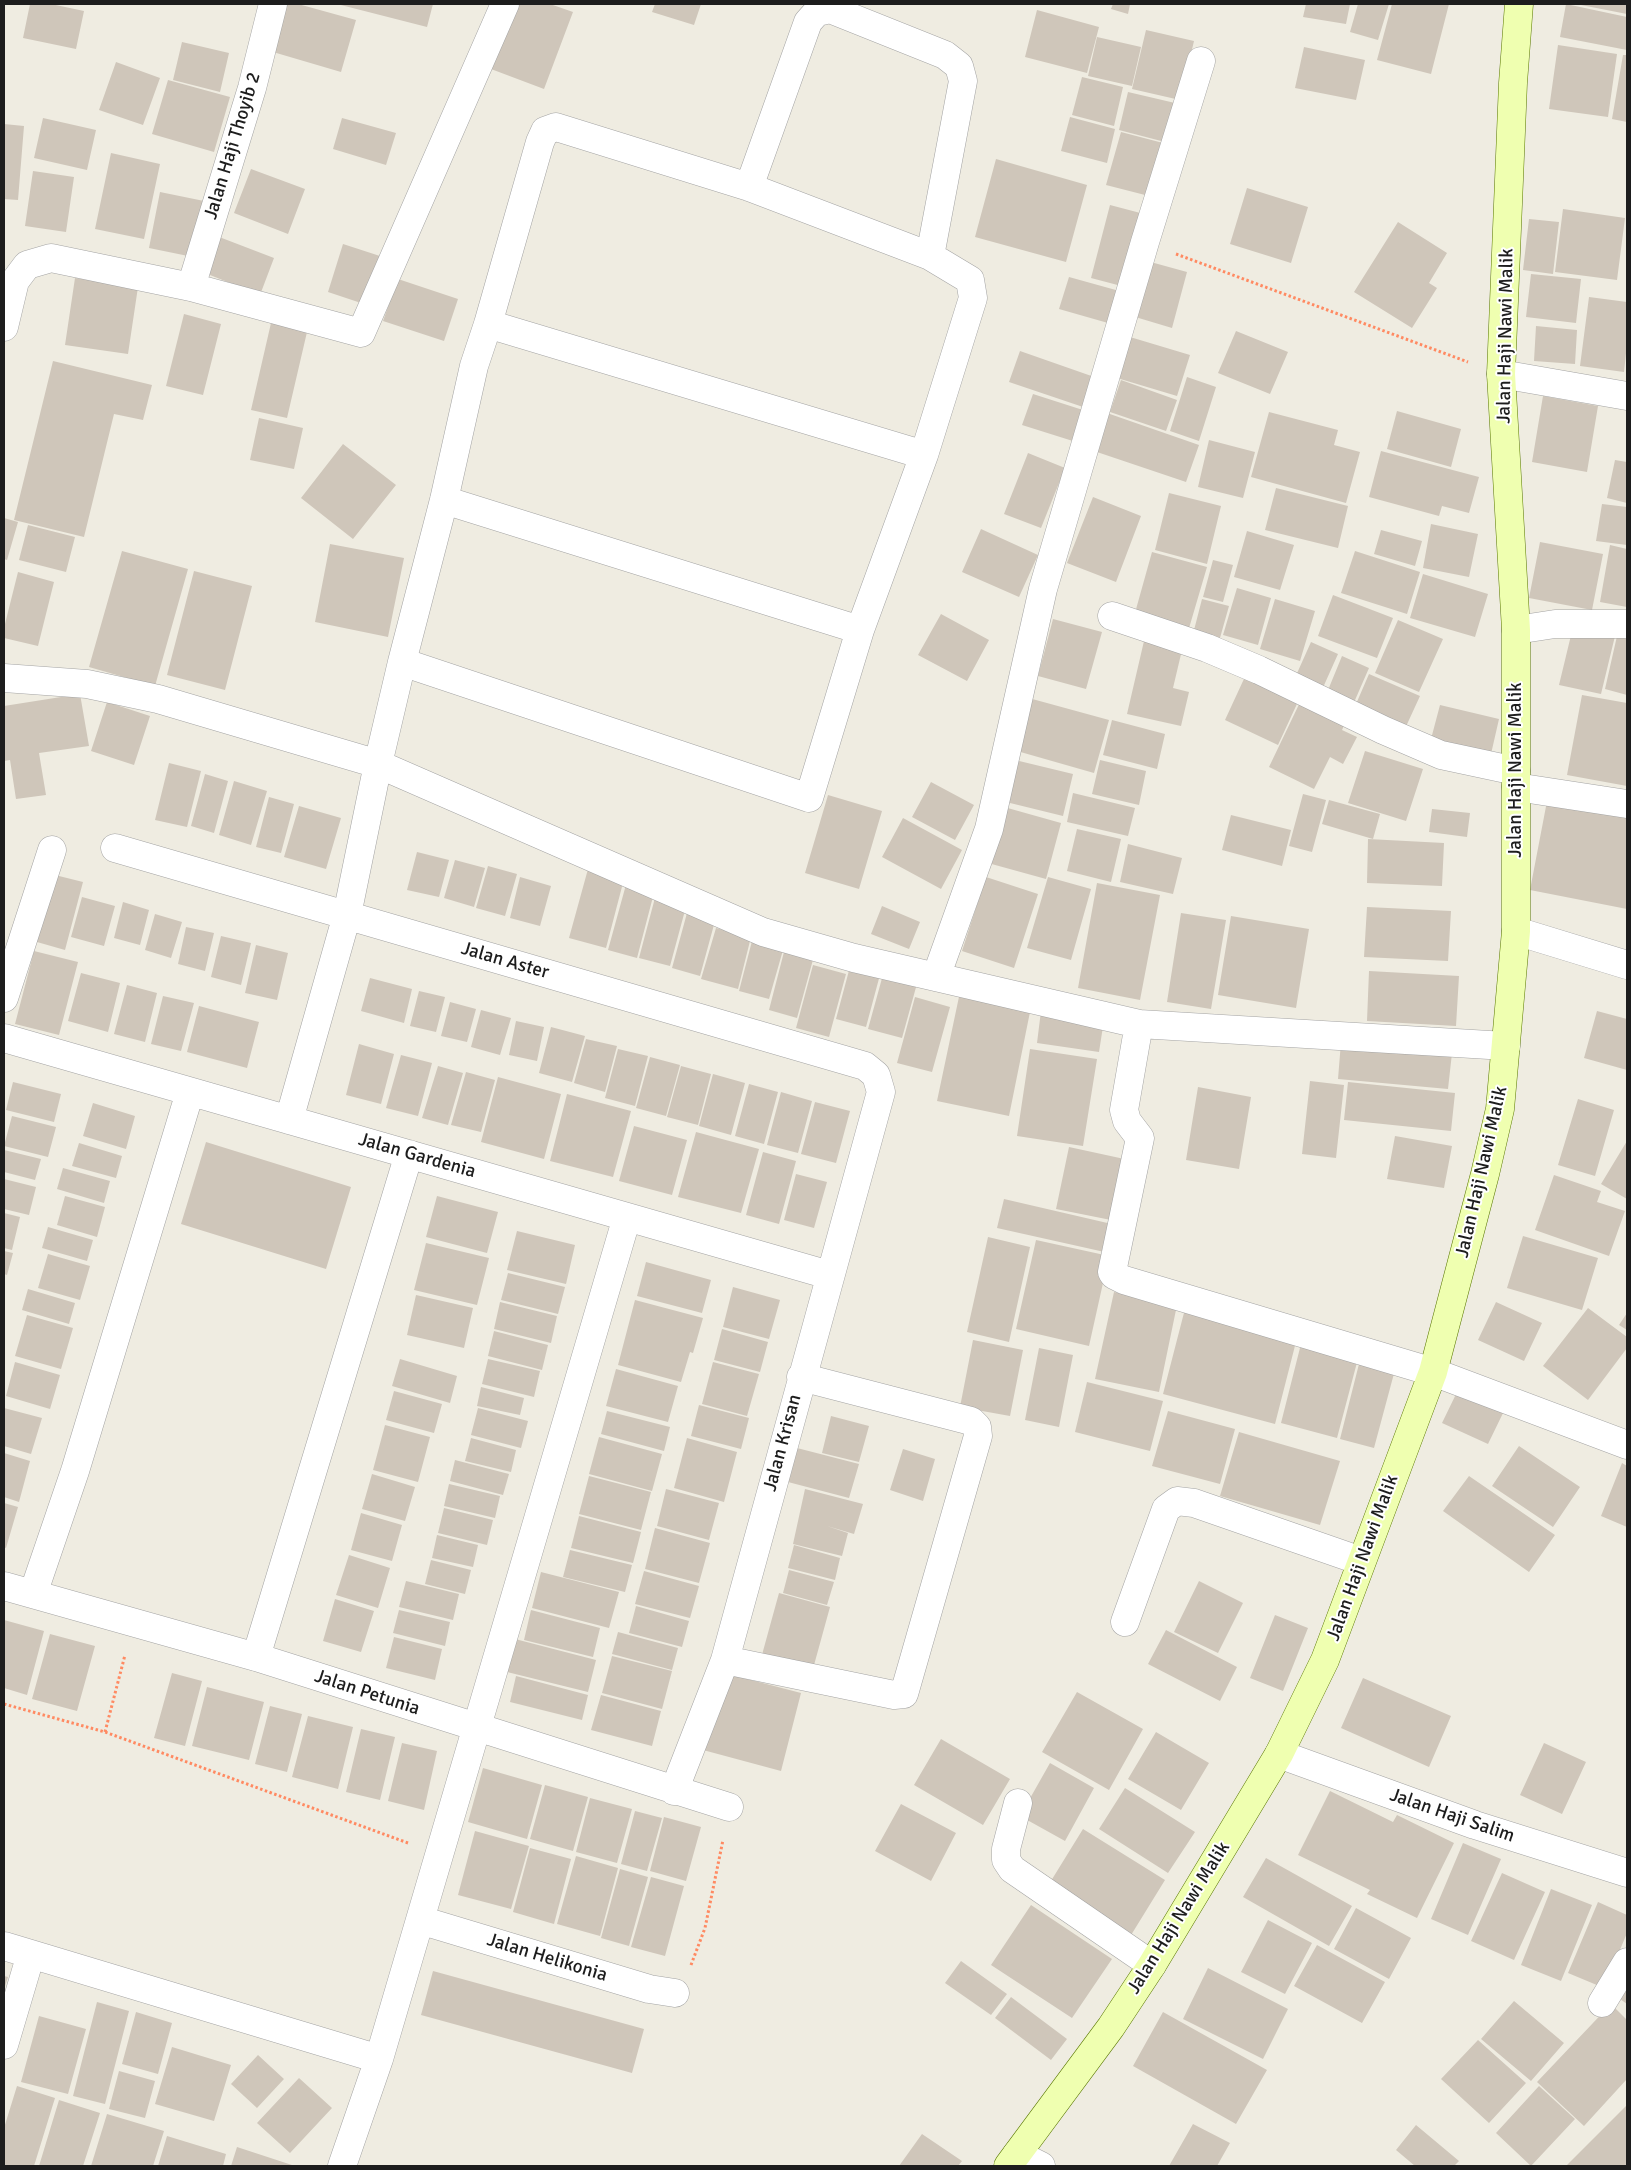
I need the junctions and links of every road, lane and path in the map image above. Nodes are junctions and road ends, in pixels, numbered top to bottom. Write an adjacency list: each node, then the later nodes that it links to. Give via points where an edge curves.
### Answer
1 (273, 4): 8 (street, Jalan Haji Thoyib 2, via 252,88)
2 (504, 4): 8 (street, via 361,333)
3 (1519, 4): 11 (main road, Jalan Haji Nawi Malik)
4 (1201, 61): 6 (street)
5 (749, 188): 7 (street); 7 (street, via 808,22 817,12 830,9 945,55 959,66 964,81); 9 (street, via 556,127 545,131)
6 (1145, 242): 11 (path); 29 (street, via 1043,589 989,829)
7 (930, 256): 13 (street, via 970,280 973,298)
8 (191, 288): 10 (street, via 51,258 27,265 15,281)
9 (488, 324): 13 (street); 14 (street, via 474,366)
10 (4, 327)
11 (1501, 374): 12 (street); 18 (main road, Jalan Haji Nawi Malik)
12 (1627, 396)
13 (924, 455): 17 (street)
14 (444, 500): 17 (street); 19 (street)
15 (1112, 616): 22 (street, via 1207,648 1383,730 1442,755)
16 (1627, 624): 18 (street, via 1563,623)
17 (860, 630): 19 (street, via 809,798)
18 (1516, 630): 22 (main road, Jalan Haji Nawi Malik)
19 (402, 662): 21 (street)
20 (4, 678): 21 (street, via 87,684 158,699)
21 (378, 764): 26 (street); 29 (street, via 763,932)
22 (1516, 779): 23 (street); 27 (main road, Jalan Haji Nawi Malik)
23 (1627, 804)
24 (115, 848): 26 (street, Jalan Aster)
25 (52, 850): 30 (street)
26 (347, 915): 35 (street, Jalan Aster, via 865,1066 876,1075); 36 (street)
27 (1516, 931): 28 (street); 33 (main road, Jalan Haji Nawi Malik)
28 (1627, 965)
29 (936, 977): 31 (street)
30 (4, 998)
31 (1139, 1024): 33 (street); 40 (street, via 1124,1110 1140,1138 1112,1272 1114,1275)
32 (4, 1038): 34 (street, Jalan Gardenia)
33 (1506, 1046): 40 (main road, Jalan Haji Nawi Malik, via 1500,1109 1486,1174)
34 (190, 1092): 36 (street, Jalan Gardenia); 45 (street, via 75,1471)
35 (881, 1092): 39 (street, Jalan Krisan)
36 (289, 1120): 37 (street, Jalan Gardenia)
37 (409, 1154): 38 (street, Jalan Gardenia); 48 (street)
38 (627, 1217): 39 (street, Jalan Gardenia); 51 (street)
39 (829, 1274): 41 (street, Jalan Krisan)
40 (1433, 1372): 42 (street); 43 (main road, Jalan Haji Nawi Malik)
41 (801, 1377): 49 (street, Jalan Krisan); 49 (street, via 972,1421 978,1436 904,1694 894,1695)
42 (1627, 1445)
43 (1361, 1561): 46 (street, via 1194,1503 1177,1501 1166,1509); 53 (main road, Jalan Haji Nawi Malik, via 1325,1660)
44 (4, 1586): 45 (street, Jalan Petunia)
45 (33, 1594): 47 (street, Jalan Petunia)
46 (1125, 1622)
47 (134, 1623): 48 (street, Jalan Petunia); 52 (path)
48 (256, 1657): 51 (street, Jalan Petunia)
49 (725, 1660): 54 (street, Jalan Krisan)
50 (4, 1704): 52 (path)
51 (477, 1729): 54 (street, Jalan Petunia); 57 (street)
52 (105, 1732): 57 (path)
53 (1279, 1754): 58 (street, Jalan Haji Salim, via 1475,1825); 63 (main road, Jalan Haji Nawi Malik)
54 (674, 1791): 56 (street, Jalan Petunia)
55 (1018, 1803): 63 (street, via 1006,1849 1006,1860 1012,1869)
56 (729, 1807): 64 (path, via 705,1928 684,1985)
57 (439, 1855): 59 (street)
58 (1627, 1873)
59 (420, 1920): 64 (street, Jalan Helikonia, via 649,1989); 67 (street)
60 (4, 1946): 61 (street)
61 (31, 1954): 66 (street); 67 (street)
62 (1627, 1962): 65 (street)
63 (1152, 1964): 68 (main road, Jalan Haji Nawi Malik, via 1111,2027)
64 (675, 1993)
65 (1602, 2003)
66 (4, 2045)
67 (379, 2059): 69 (street)
68 (1012, 2160): 70 (street)
69 (342, 2166)
70 (1041, 2166)

